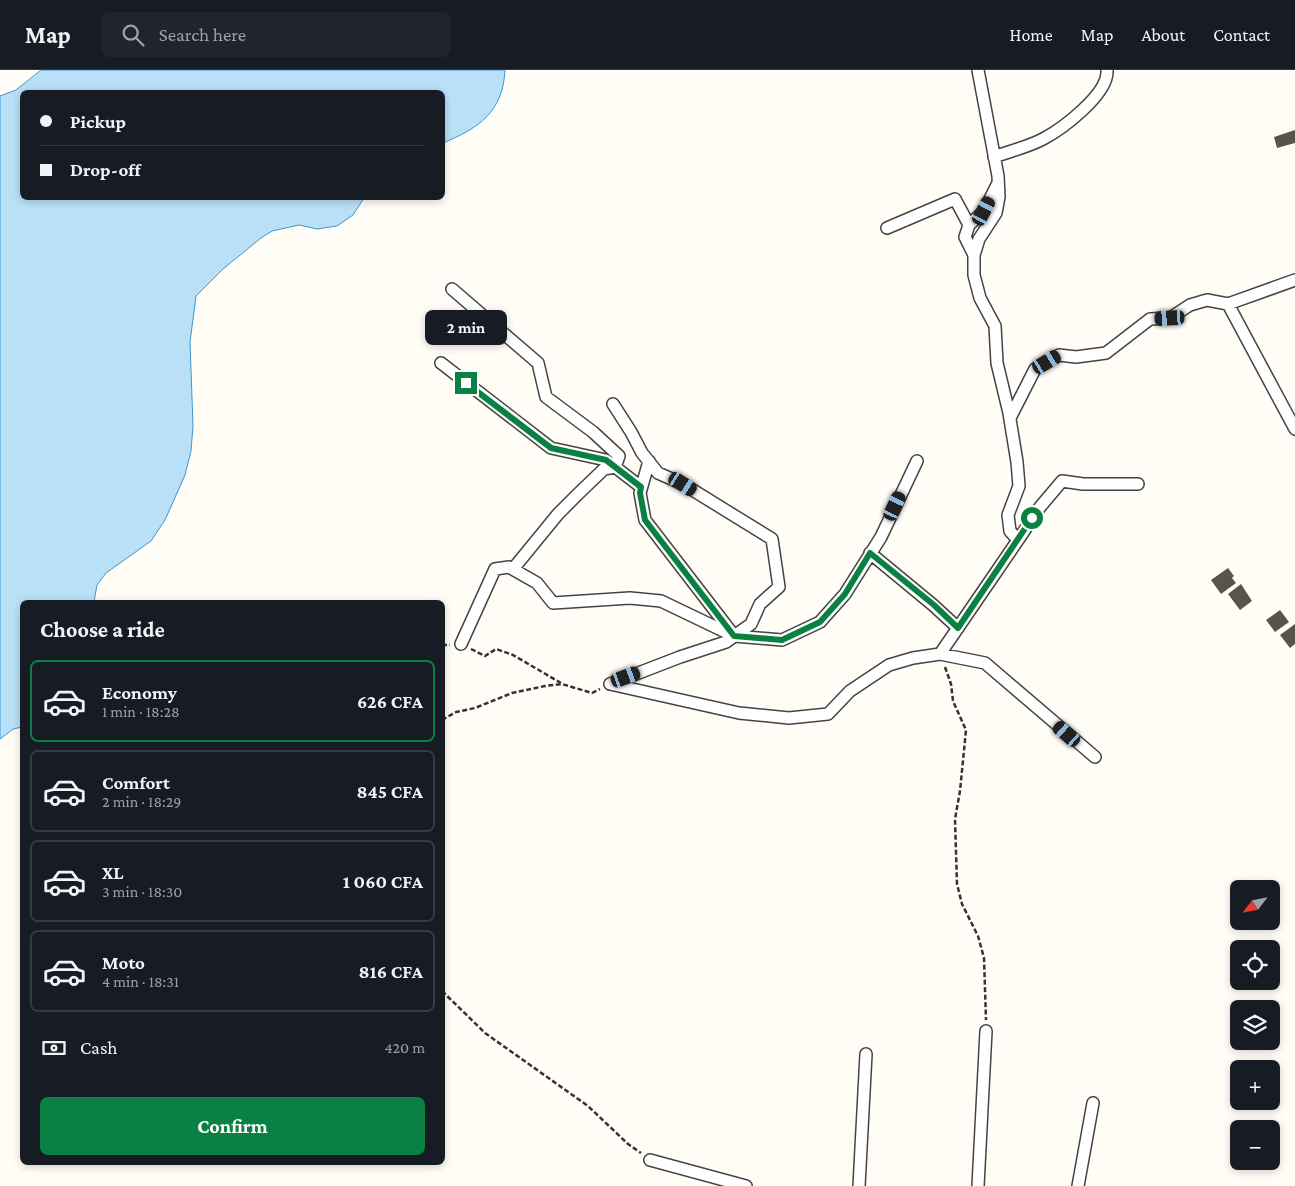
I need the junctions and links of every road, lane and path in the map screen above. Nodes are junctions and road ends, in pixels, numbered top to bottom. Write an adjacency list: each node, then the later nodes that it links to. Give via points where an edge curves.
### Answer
1 (978, 70): 3 (street)
2 (1107, 70): 3 (street, via 1094,100 1065,125 1042,140)
3 (994, 157): 4 (street)
4 (998, 184): 5 (street, via 984,211); 7 (street, via 996,213 979,239)
5 (970, 225): 6 (street, via 955,198); 7 (street, via 965,237)
6 (887, 228)
7 (974, 254): 13 (street, via 974,275 980,298 995,326 997,363)
8 (1295, 280): 10 (street)
9 (452, 289): 17 (street, via 538,363 546,397 619,456)
10 (1228, 304): 13 (street, via 1207,300 1190,305 1170,318 1150,320 1106,353 1076,357 1059,355 1035,370); 14 (street)
11 (441, 363): 17 (street, via 551,448 606,460)
12 (612, 404): 15 (street)
13 (1010, 418): 20 (street, via 1019,486 1008,515 1010,531)
14 (1295, 429)
15 (649, 461): 19 (street); 24 (street, via 658,473 683,484 772,539 779,587 760,604 751,624)
16 (917, 461): 21 (street)
17 (615, 467): 19 (street); 22 (street, via 604,469 579,492)
18 (1138, 484): 20 (street, via 1062,481)
19 (641, 487): 24 (street, via 645,520)
20 (1018, 540): 23 (street)
21 (870, 553): 23 (street); 24 (street, via 845,594 820,622 782,640)
22 (513, 569): 24 (street, via 537,583 553,603 630,598 661,601); 25 (street, via 495,569)
23 (958, 628): 27 (street)
24 (734, 636): 29 (street, via 726,642)
25 (461, 644): 26 (path); 28 (path, via 484,656 496,649 513,655)
26 (445, 645)
27 (940, 654): 29 (street, via 889,665 850,691 828,714 790,718 739,713); 31 (street, via 985,663); 33 (path, via 951,684 953,701 966,730 955,819 957,884 984,958)
28 (562, 684): 29 (path, via 592,693); 30 (path, via 512,693)
29 (610, 684)
30 (445, 718)
31 (1095, 757)
32 (445, 994): 36 (path, via 485,1033 588,1106)
33 (986, 1031): 39 (street)
34 (866, 1054): 38 (street)
35 (1093, 1102): 40 (street)
36 (650, 1160): 37 (street)
37 (746, 1186)
38 (859, 1186)
39 (978, 1186)
40 (1078, 1186)

